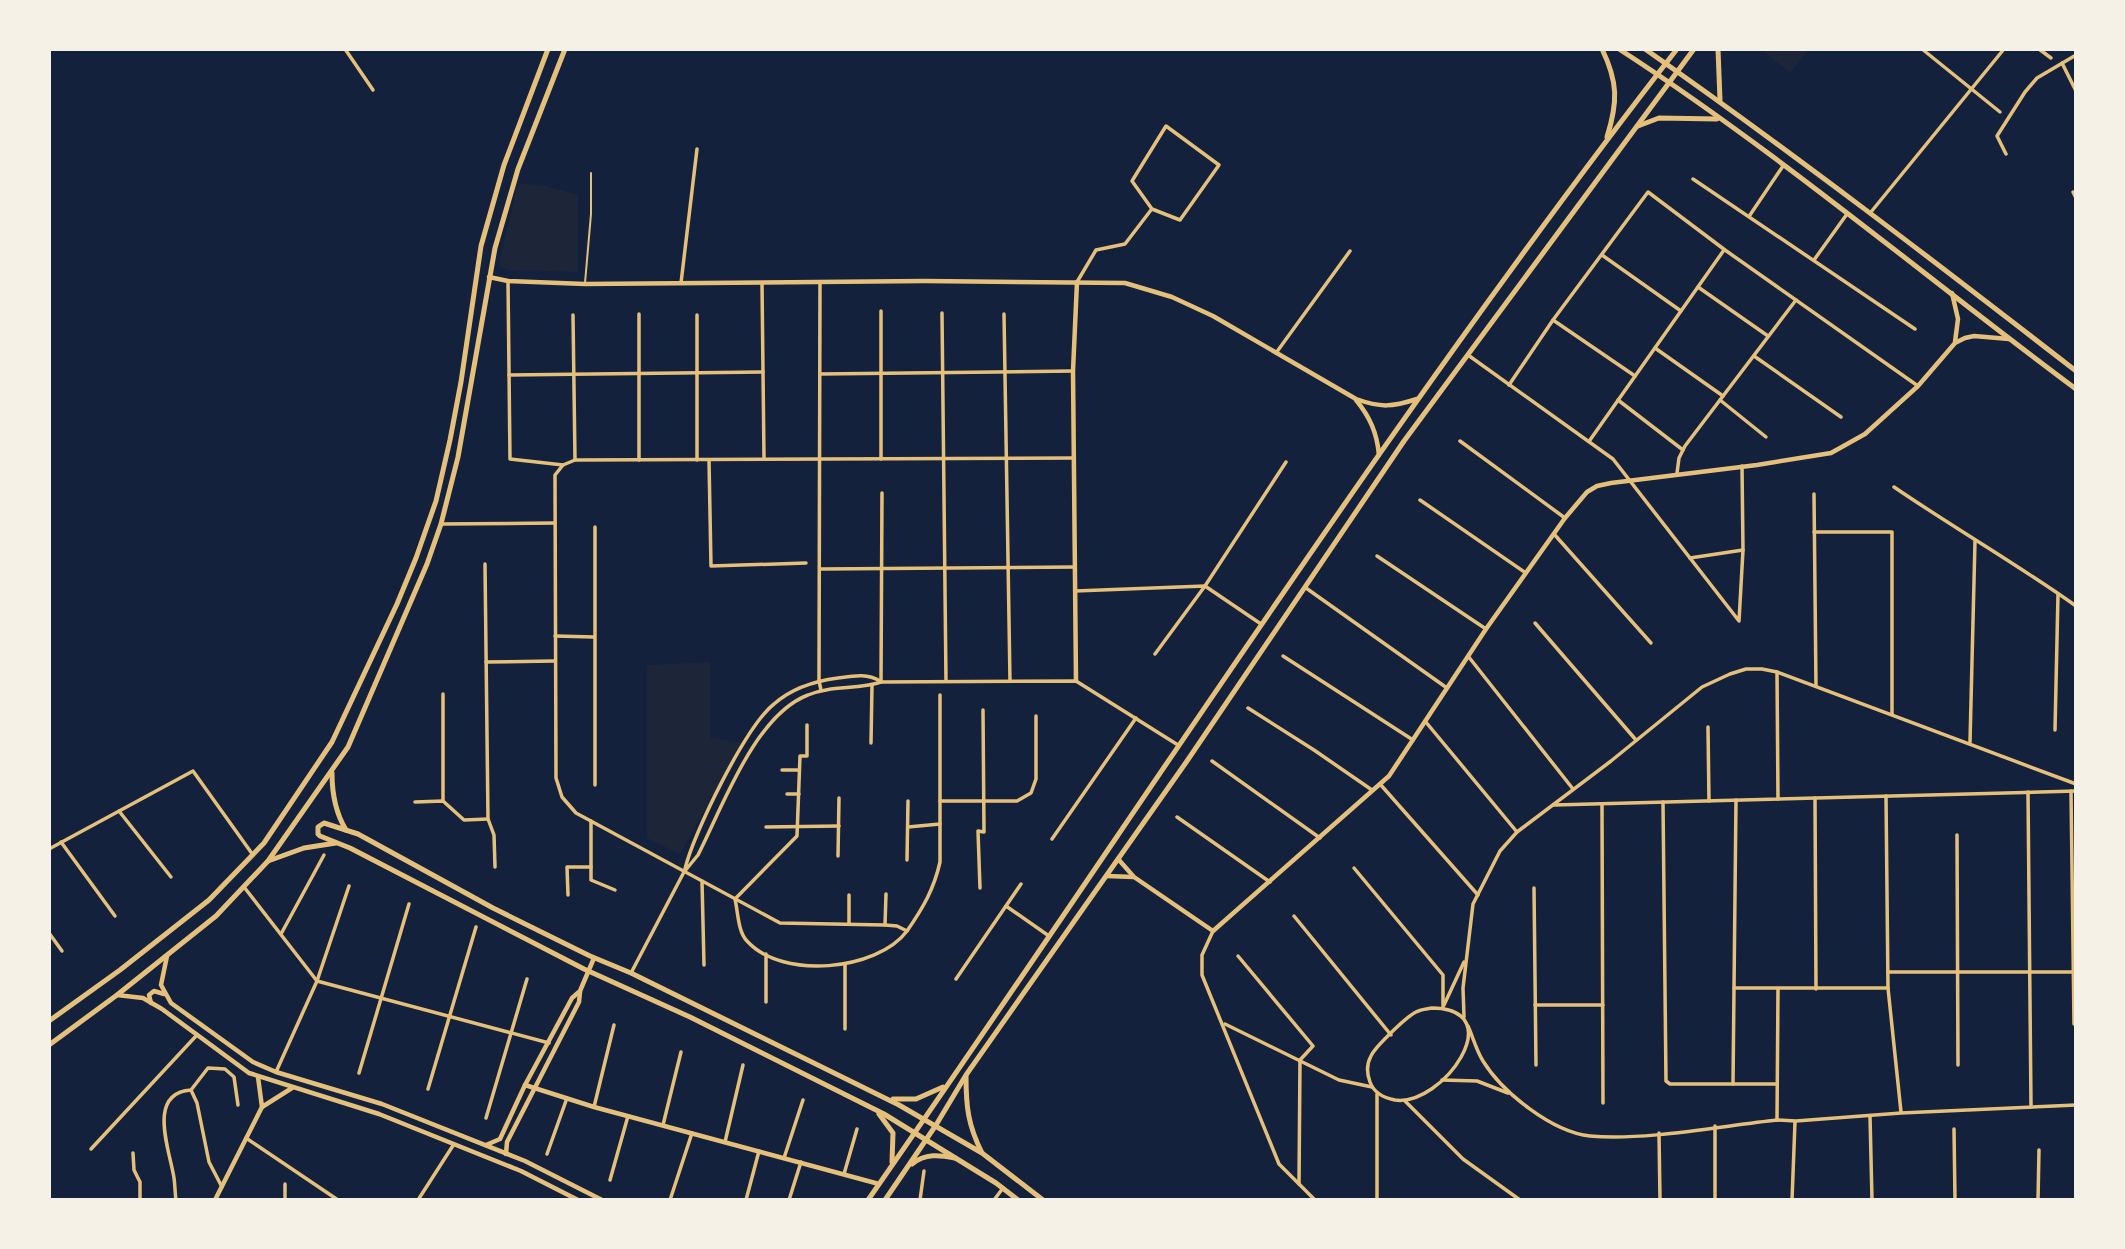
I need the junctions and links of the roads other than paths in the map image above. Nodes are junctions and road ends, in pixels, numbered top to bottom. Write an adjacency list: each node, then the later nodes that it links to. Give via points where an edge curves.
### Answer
1 (345, 49): 20 (street)
2 (548, 49): 221 (main road, via 504,165 481,246 450,440 416,558 332,741)
3 (565, 49): 47 (main road, via 518,169)
4 (1602, 49): 31 (main road, via 1613,71 1616,94)
5 (1619, 49): 18 (main road)
6 (1645, 49): 16 (main road)
7 (1677, 49): 16 (main road)
8 (1693, 49): 17 (main road)
9 (1718, 49): 25 (main road)
10 (1922, 49): 22 (street)
11 (2004, 49): 22 (street)
12 (2039, 49): 14 (street)
13 (2076, 55): 15 (street)
14 (2051, 58)
15 (2062, 63): 23 (street); 33 (street, via 2037,78 1997,136)
16 (1666, 64): 17 (main road); 18 (main road)
17 (1676, 71): 19 (main road); 21 (main road)
18 (1657, 74): 19 (main road); 24 (main road)
19 (1668, 82): 26 (main road); 27 (main road)
20 (373, 90)
21 (1705, 90): 25 (main road); 26 (main road)
22 (1970, 90): 28 (street); 40 (street)
23 (2076, 91)
24 (1638, 98): 27 (main road); 31 (main road)
25 (1720, 100): 40 (main road)
26 (1696, 102): 29 (main road)
27 (1650, 107): 30 (main road)
28 (2000, 112)
29 (1718, 119): 30 (main road, via 1659,118); 34 (main road)
30 (1635, 128): 71 (main road)
31 (1606, 140): 90 (main road)
32 (697, 149): 51 (street)
33 (2006, 154)
34 (1783, 166): 41 (main road); 42 (street)
35 (591, 173): 53 (lane)
36 (1693, 178): 42 (street)
37 (2073, 192): 38 (street)
38 (2076, 198)
39 (1152, 209): 39 (street, via 1180,220 1219,165 1166,126 1132,181); 50 (street, via 1125,244 1096,250)
40 (1871, 212): 73 (main road)
41 (1847, 214): 46 (street); 55 (main road)
42 (1750, 215): 46 (street)
43 (1725, 250): 45 (street, via 1648,192); 54 (street); 56 (street)
44 (1350, 251): 70 (street)
45 (1602, 255): 58 (street); 64 (street)
46 (1814, 260): 65 (street)
47 (489, 277): 48 (street); 119 (main road, via 458,457)
48 (508, 281): 53 (street); 83 (street)
49 (820, 282): 50 (street); 52 (street); 82 (street)
50 (1077, 282): 70 (street, via 1125,284 1172,298); 76 (street)
51 (681, 283): 52 (street); 53 (street)
52 (762, 283): 75 (street)
53 (585, 284)
54 (1698, 287): 58 (street); 66 (street)
55 (1952, 293): 67 (main road); 68 (street, via 1958,319)
56 (1796, 300): 66 (street); 86 (street)
57 (881, 311): 78 (street)
58 (1681, 311): 69 (street)
59 (942, 313): 79 (street)
60 (639, 314): 81 (street)
61 (1004, 314): 74 (street)
62 (573, 315): 80 (street)
63 (697, 315): 77 (street)
64 (1553, 320): 84 (street); 85 (street)
65 (1915, 329)
66 (1768, 336): 72 (street)
67 (2009, 339): 68 (street, via 1974,336); 87 (main road)
68 (1955, 343): 86 (street)
69 (1655, 348): 84 (street); 88 (street)
70 (1276, 353): 89 (street)
71 (1468, 355): 85 (street); 136 (main road)
72 (1754, 356): 88 (street); 92 (street)
73 (2076, 370)
74 (1006, 371): 76 (street); 79 (street); 99 (street)
75 (763, 372): 77 (street); 101 (street)
76 (1073, 372): 100 (street)
77 (698, 373): 81 (street); 106 (street)
78 (881, 373): 79 (street); 82 (street); 103 (street)
79 (943, 373): 98 (street)
80 (573, 374): 81 (street); 83 (street); 104 (street)
81 (638, 374): 105 (street)
82 (820, 374): 102 (street)
83 (509, 375): 109 (street, via 510,459)
84 (1635, 376): 91 (street)
85 (1509, 385): 94 (street)
86 (1918, 386): 110 (street, via 1865,434 1831,453)
87 (2076, 389)
88 (1721, 398): 93 (street); 96 (street)
89 (1356, 399): 90 (street, via 1389,407); 97 (street, via 1372,424)
90 (1417, 399): 97 (main road)
91 (1618, 400): 94 (street); 96 (street)
92 (1841, 417)
93 (1766, 437)
94 (1590, 440): 112 (street, via 1613,458)
95 (1460, 441): 117 (street)
96 (1683, 450): 111 (street)
97 (1379, 455): 141 (main road)
98 (944, 458): 99 (street); 103 (street); 130 (street)
99 (1008, 458): 100 (street); 131 (street)
100 (1074, 458): 129 (street)
101 (764, 459): 102 (street); 107 (street)
102 (819, 459): 103 (street); 132 (street)
103 (881, 459)
104 (575, 460): 105 (street); 109 (street)
105 (639, 460): 106 (street)
106 (697, 460): 107 (street)
107 (709, 460): 127 (street, via 711,566)
108 (1286, 462): 135 (street)
109 (563, 465): 118 (street, via 555,475)
110 (1742, 466): 111 (street); 124 (street)
111 (1677, 474): 112 (street)
112 (1629, 481): 117 (street, via 1597,486); 126 (street)
113 (1894, 487): 123 (street)
114 (881, 494): 133 (street)
115 (1814, 494): 121 (street)
116 (1420, 500): 134 (street)
117 (1566, 518): 122 (street)
118 (555, 523): 119 (street); 143 (street)
119 (440, 524): 180 (main road, via 348,747)
120 (595, 527): 144 (street)
121 (1814, 532): 158 (street); 165 (street, via 1892,532)
122 (1554, 534): 134 (street); 145 (street)
123 (1975, 541): 138 (street); 174 (street)
124 (1743, 550): 126 (street); 126 (street, via 1739,621)
125 (1377, 556): 142 (street)
126 (1690, 558)
127 (806, 563)
128 (485, 564): 150 (street)
129 (1075, 567): 131 (street); 137 (street)
130 (945, 568): 131 (street); 133 (street); 153 (street)
131 (1009, 568): 154 (street)
132 (821, 569): 133 (street); 152 (street)
133 (882, 569): 156 (street)
134 (1526, 573): 142 (street)
135 (1205, 586): 137 (street); 141 (street); 146 (street)
136 (1305, 588): 159 (street); 225 (main road)
137 (1075, 592): 155 (street)
138 (2058, 594): 139 (street); 171 (street)
139 (2076, 606)
140 (1535, 623): 173 (street)
141 (1263, 625): 176 (main road)
142 (1486, 629): 148 (street)
143 (555, 636): 144 (street); 149 (street)
144 (594, 636): 183 (street)
145 (1651, 643)
146 (1155, 654)
147 (1283, 656): 172 (street)
148 (1468, 656): 159 (street); 184 (street)
149 (555, 661): 150 (street); 207 (street, via 556,778 562,797 576,813)
150 (486, 662): 206 (street)
151 (1777, 672): 158 (street); 173 (street, via 1746,669 1702,687); 193 (street)
152 (818, 681): 156 (street, via 871,675); 160 (street); 230 (street, via 773,704 752,729 689,849)
153 (946, 681): 154 (street); 156 (street)
154 (1010, 681): 155 (street)
155 (1076, 681): 167 (street)
156 (881, 682): 157 (street)
157 (872, 685): 160 (street); 175 (street)
158 (1816, 686): 165 (street)
159 (1447, 688): 168 (street)
160 (821, 690): 230 (street, via 779,711 760,734 698,855)
161 (443, 694): 195 (street)
162 (940, 695): 196 (street)
163 (1248, 708): 185 (street)
164 (983, 710): 200 (street)
165 (1892, 714): 174 (street)
166 (1036, 716): 200 (street, via 1036,779 1031,793 1017,801)
167 (1136, 718): 176 (street); 217 (street)
168 (1425, 721): 172 (street); 214 (street)
169 (807, 725): 179 (street, via 807,756 800,756)
170 (1708, 727): 197 (street)
171 (2055, 730)
172 (1413, 740): 182 (street)
173 (1636, 740): 184 (street)
174 (1969, 742): 181 (street)
175 (871, 743)
176 (1180, 746): 259 (main road)
177 (1212, 761): 216 (street)
178 (782, 770): 179 (street)
179 (799, 770): 189 (street)
180 (332, 772): 213 (main road, via 334,803); 226 (main road)
181 (2076, 783)
182 (1380, 784): 185 (street); 245 (street)
183 (595, 785)
184 (1574, 789): 203 (street)
185 (1372, 791): 216 (street)
186 (2074, 791): 187 (street); 274 (street)
187 (2028, 792): 190 (street); 273 (street)
188 (787, 794): 189 (street)
189 (799, 794): 211 (street)
190 (1886, 796): 192 (street); 271 (street)
191 (839, 798): 209 (street)
192 (1815, 798): 193 (street); 283 (street)
193 (1779, 799): 194 (street)
194 (1736, 800): 197 (street); 280 (street)
195 (443, 801): 198 (street); 206 (street, via 464,820)
196 (940, 801): 200 (street); 208 (street)
197 (1709, 801): 201 (street)
198 (415, 802)
199 (908, 802): 212 (street)
200 (984, 802): 239 (street, via 984,832 978,831)
201 (1663, 802): 202 (street); 316 (street, via 1665,1081)
202 (1602, 804): 203 (street); 291 (street)
203 (1552, 806): 214 (street)
204 (119, 811): 218 (street); 221 (street, via 193,771); 232 (street)
205 (1177, 817): 235 (street)
206 (488, 820): 227 (street, via 494,835)
207 (592, 821): 228 (street); 230 (street)
208 (940, 824): 212 (street); 254 (street, via 935,882)
209 (839, 826): 211 (street); 223 (street)
210 (766, 827): 211 (street)
211 (798, 827): 246 (street, via 797,836)
212 (908, 827): 224 (street)
213 (346, 830): 219 (main road, via 324,823 318,827 320,836); 267 (main road)
214 (1517, 832): 245 (street, via 1500,851)
215 (1957, 835): 272 (street)
216 (1320, 838): 235 (street)
217 (1052, 839)
218 (61, 842): 220 (street); 249 (street)
219 (340, 843): 226 (main road, via 304,848); 270 (main road)
220 (49, 849)
221 (253, 855): 258 (main road, via 209,900)
222 (324, 855): 257 (street)
223 (838, 856)
224 (907, 860)
225 (1119, 860): 231 (main road); 233 (street)
226 (268, 861): 238 (main road)
227 (495, 867)
228 (591, 867): 241 (street, via 591,880); 243 (street, via 567,867)
229 (1354, 869): 292 (street, via 1443,975)
230 (684, 872): 234 (street); 275 (street)
231 (1107, 876): 233 (street); 260 (main road)
232 (171, 877)
233 (1134, 877): 255 (street)
234 (702, 881): 246 (street); 268 (street)
235 (1270, 883): 255 (street)
236 (1021, 884): 248 (street)
237 (349, 886): 278 (street)
238 (244, 887): 257 (street); 261 (main road)
239 (980, 888)
240 (1534, 888): 290 (street)
241 (615, 890)
242 (886, 894): 252 (street)
243 (568, 895)
244 (849, 895): 251 (street)
245 (1478, 895): 266 (street)
246 (735, 899): 251 (street, via 780,923); 263 (street, via 746,941)
247 (409, 904): 287 (street)
248 (1006, 906): 259 (street); 277 (street)
249 (115, 916)
250 (1294, 916): 302 (street)
251 (849, 924): 252 (street)
252 (885, 925): 254 (street)
253 (475, 927): 293 (street)
254 (907, 931): 269 (street, via 885,951)
255 (1213, 931): 296 (street, via 1202,955 1202,975)
256 (49, 933): 262 (street)
257 (281, 934): 278 (street)
258 (165, 935): 261 (main road); 295 (main road)
259 (1049, 936): 260 (main road); 319 (main road)
260 (1060, 943): 313 (main road)
261 (176, 949): 264 (main road)
262 (62, 951)
263 (766, 954): 269 (street, via 805,966); 288 (street)
264 (167, 956): 285 (main road); 286 (street, via 161,985)
265 (1238, 956): 307 (street, via 1313,1046)
266 (1467, 956): 292 (street); 294 (street)
267 (594, 958): 270 (street); 275 (main road)
268 (704, 965)
269 (845, 965): 300 (street)
270 (590, 971): 279 (main road); 284 (street)
271 (1888, 972): 272 (street); 281 (street)
272 (1957, 972): 273 (street); 310 (street)
273 (2030, 972): 274 (street); 335 (street)
274 (2075, 972): 298 (street)
275 (631, 973): 279 (main road); 330 (main road)
276 (527, 979): 301 (street)
277 (956, 979)
278 (317, 981): 287 (street); 311 (street)
279 (625, 986): 339 (main road)
280 (1734, 988): 282 (street); 316 (street)
281 (1888, 988): 283 (street); 340 (street)
282 (1778, 989): 283 (street); 317 (street)
283 (1816, 989)
284 (580, 991): 304 (street); 324 (street, via 579,1002)
285 (117, 995): 289 (street); 305 (main road)
286 (165, 995): 289 (street, via 154,991 149,995); 311 (street, via 243,1055)
287 (382, 999): 293 (street); 312 (street)
288 (766, 1002)
289 (151, 1003): 303 (street)
290 (1535, 1005): 291 (street); 309 (street)
291 (1603, 1005): 333 (street)
292 (1443, 1008): 294 (street); 302 (street, via 1417,1011)
293 (449, 1016): 301 (street); 323 (street)
294 (1464, 1017): 299 (street)
295 (49, 1021)
296 (1223, 1023): 307 (street); 376 (street, via 1279,1164)
297 (614, 1024): 338 (street)
298 (2074, 1024)
299 (1468, 1026): 315 (street, via 1468,1044 1461,1060); 327 (street, via 1480,1058)
300 (845, 1028)
301 (510, 1033): 304 (street); 343 (street)
302 (1391, 1035): 320 (street, via 1371,1055 1367,1072)
303 (196, 1036): 314 (street); 360 (street)
304 (549, 1043): 318 (street)
305 (49, 1045)
306 (681, 1052): 347 (street)
307 (1300, 1060): 320 (street, via 1339,1080); 376 (street)
308 (743, 1065): 357 (street)
309 (1536, 1065)
310 (1958, 1065)
311 (276, 1072): 322 (street)
312 (359, 1073)
313 (966, 1075): 348 (main road); 364 (main road, via 967,1115)
314 (258, 1077): 321 (street); 337 (street)
315 (1442, 1080): 327 (street, via 1477,1081); 332 (street)
316 (1733, 1084): 317 (street)
317 (1777, 1084): 345 (street)
318 (525, 1085): 324 (street); 359 (street, via 500,1139)
319 (946, 1085): 330 (main road, via 916,1099); 344 (main road)
320 (1372, 1087): 326 (street)
321 (292, 1088): 328 (street); 337 (street)
322 (329, 1088): 328 (street); 359 (street)
323 (428, 1089)
324 (534, 1089): 329 (street); 365 (street, via 507,1142)
325 (191, 1090): 334 (street, via 208,1068 225,1069 234,1077); 378 (street, via 209,1162); 381 (street, via 181,1090 168,1101 162,1115)
326 (1377, 1093): 332 (street); 398 (street)
327 (1510, 1094): 354 (street, via 1561,1126 1587,1136)
328 (326, 1098): 358 (street)
329 (567, 1098): 338 (street); 366 (street)
330 (887, 1099): 344 (main road)
331 (803, 1100): 367 (street)
332 (1405, 1101): 399 (street, via 1463,1160)
333 (1603, 1103)
334 (237, 1105)
335 (2031, 1105): 336 (street); 340 (street)
336 (2076, 1105)
337 (262, 1107): 355 (street)
338 (594, 1107): 341 (street)
339 (874, 1109): 352 (main road); 370 (main road, via 893,1133)
340 (1901, 1113): 342 (street)
341 (628, 1116): 347 (street); 374 (street)
342 (1870, 1116): 346 (street); 403 (street)
343 (486, 1118)
344 (923, 1118): 348 (main road); 352 (main road)
345 (1777, 1120): 346 (street); 349 (street)
346 (1796, 1121): 402 (street)
347 (663, 1125): 353 (street)
348 (936, 1125): 356 (main road); 364 (main road)
349 (1715, 1126): 354 (street); 401 (street)
350 (857, 1129): 373 (street)
351 (1954, 1129): 404 (street)
352 (914, 1131): 356 (main road); 370 (main road)
353 (692, 1133): 357 (street); 388 (street)
354 (1659, 1133): 400 (street)
355 (246, 1138): 378 (street); 384 (street)
356 (927, 1138): 368 (main road); 371 (main road)
357 (725, 1142): 362 (street)
358 (454, 1144): 385 (street); 386 (street)
359 (486, 1145): 365 (street)
360 (91, 1149)
361 (2039, 1150): 405 (street)
362 (759, 1151): 367 (street); 389 (street)
363 (133, 1153): 380 (street)
364 (982, 1153): 396 (main road)
365 (506, 1154): 387 (street)
366 (547, 1154)
367 (783, 1158): 369 (street)
368 (957, 1158): 371 (main road, via 934,1155); 379 (main road)
369 (801, 1162): 373 (street); 390 (street)
370 (892, 1164): 375 (main road)
371 (906, 1168): 392 (main road)
372 (924, 1171): 393 (street)
373 (844, 1174): 375 (street)
374 (610, 1180)
375 (879, 1184): 391 (main road)
376 (1299, 1184): 397 (street)
377 (285, 1185): 383 (street)
378 (222, 1187): 382 (street)
379 (1003, 1188): 394 (street); 395 (main road)
380 (140, 1200)
381 (176, 1200)
382 (215, 1200)
383 (285, 1200)
384 (338, 1200)
385 (418, 1200)
386 (578, 1200)
387 (602, 1200)
388 (670, 1200)
389 (746, 1200)
390 (789, 1200)
391 (868, 1200)
392 (885, 1200)
393 (920, 1200)
394 (994, 1200)
395 (1018, 1200)
396 (1043, 1200)
397 (1315, 1200)
398 (1377, 1200)
399 (1520, 1200)
400 (1660, 1200)
401 (1715, 1200)
402 (1792, 1200)
403 (1872, 1200)
404 (1955, 1200)
405 (2039, 1200)

